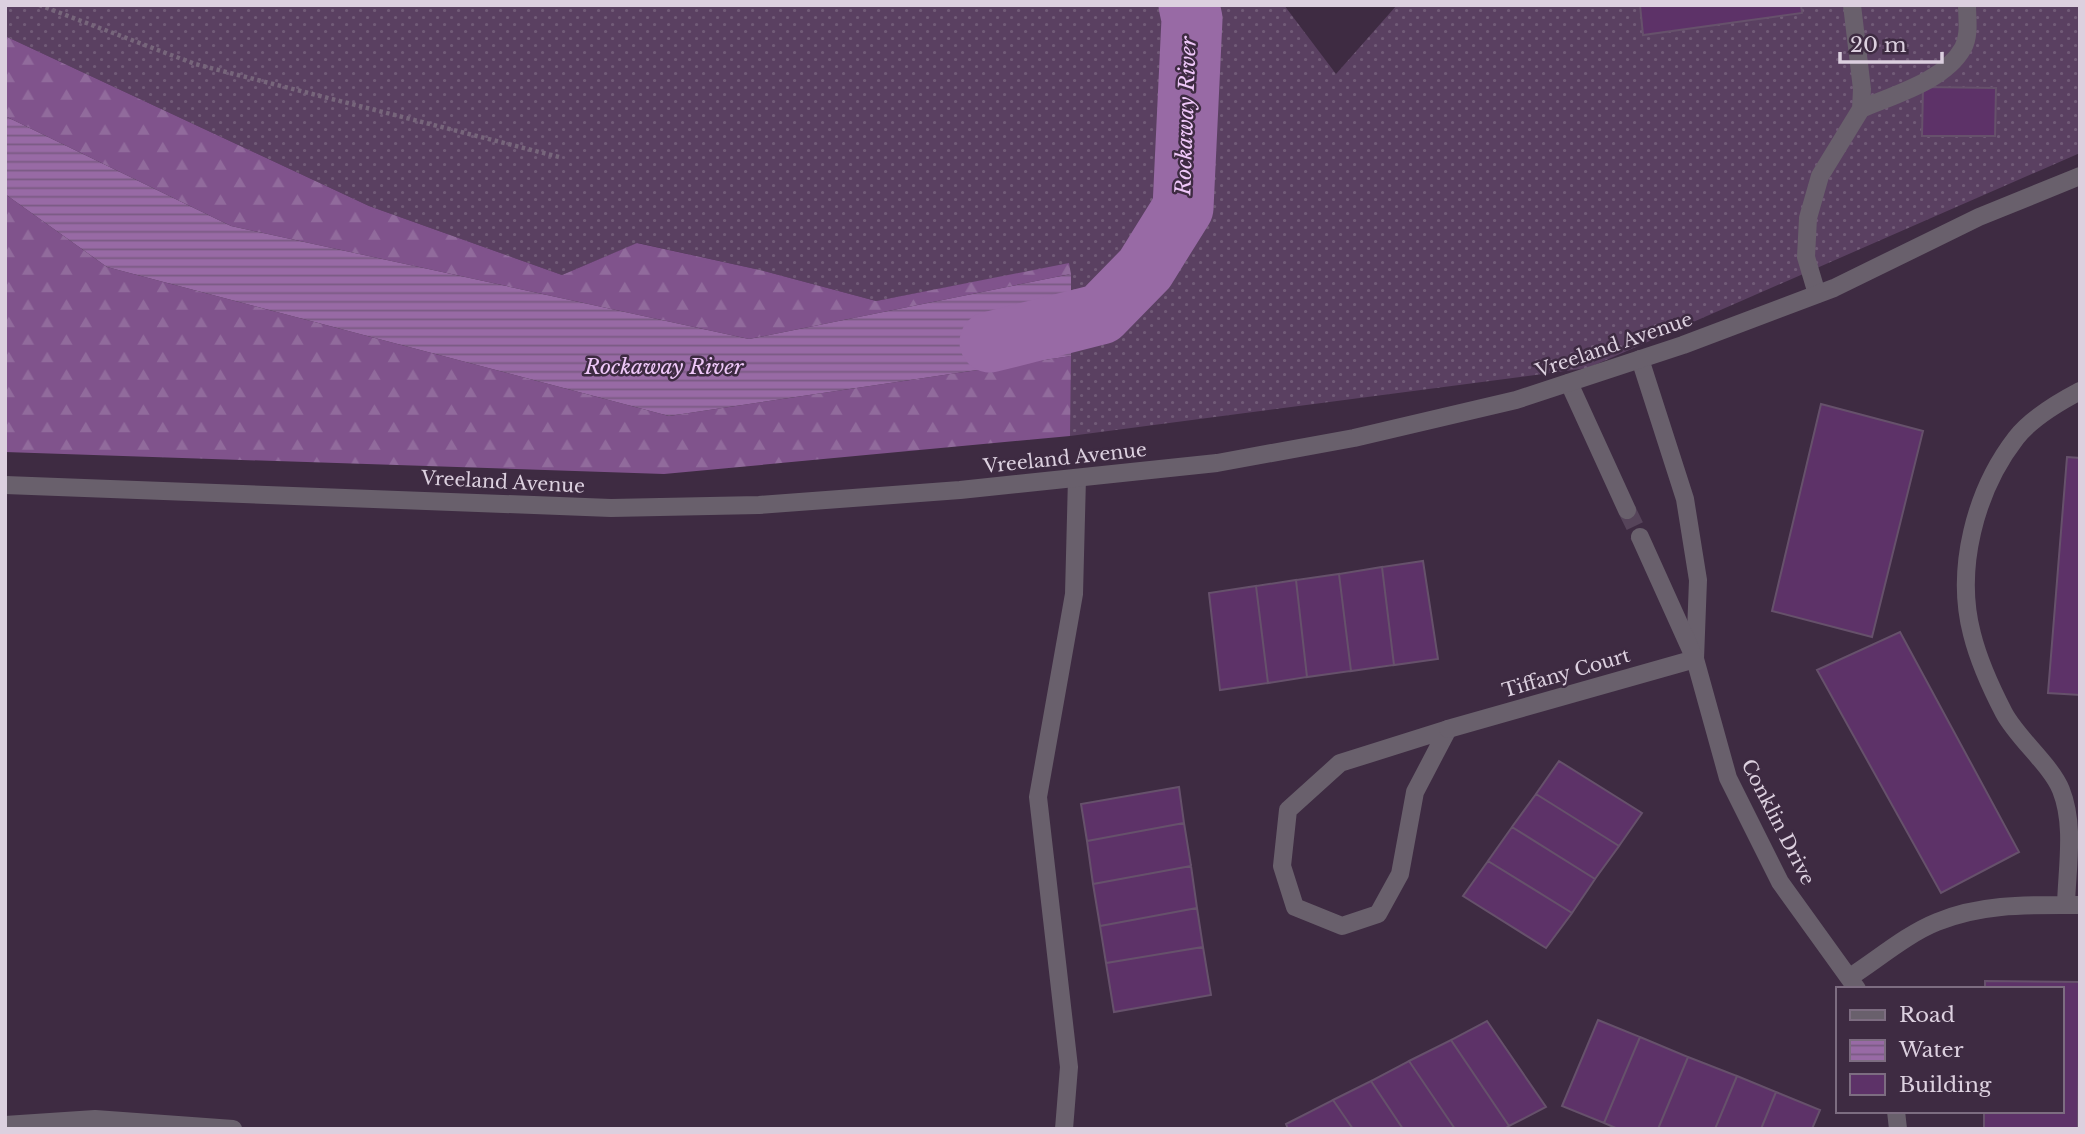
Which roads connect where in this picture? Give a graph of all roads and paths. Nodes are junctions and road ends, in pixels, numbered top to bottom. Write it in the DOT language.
graph roads {
  1 [pos="39,5"];
  2 [pos="1852,5"];
  3 [pos="1967,5"];
  4 [pos="1861,109"];
  5 [pos="559,158"];
  6 [pos="2080,176"];
  7 [pos="1817,294"];
  8 [pos="1640,359"];
  9 [pos="1569,383"];
  10 [pos="2080,391"];
  11 [pos="1077,478"];
  12 [pos="5,485"];
  13 [pos="1627,510"];
  14 [pos="1640,537"];
  15 [pos="1695,659"];
  16 [pos="1448,729"];
  17 [pos="2073,905"];
  18 [pos="1854,983"];
  19 [pos="5,1125"];
  20 [pos="233,1129"];
  21 [pos="1064,1129"];
  1 -- 5 [label="path"];
  2 -- 4 [label="street"];
  3 -- 4 [label="street"];
  4 -- 7 [label="street"];
  6 -- 7 [label="street, Vreeland Avenue"];
  7 -- 8 [label="street, Vreeland Avenue"];
  8 -- 9 [label="street, Vreeland Avenue"];
  8 -- 15 [label="street, Conklin Drive"];
  9 -- 11 [label="street, Vreeland Avenue"];
  9 -- 13 [label="street"];
  10 -- 17 [label="street"];
  11 -- 12 [label="street, Vreeland Avenue"];
  11 -- 21 [label="street"];
  14 -- 15 [label="street, Conklin Drive"];
  15 -- 16 [label="street, Tiffany Court"];
  15 -- 18 [label="street, Conklin Drive"];
  16 -- 16 [label="street, Tiffany Court"];
  17 -- 18 [label="street"];
  19 -- 20 [label="street"];
}
